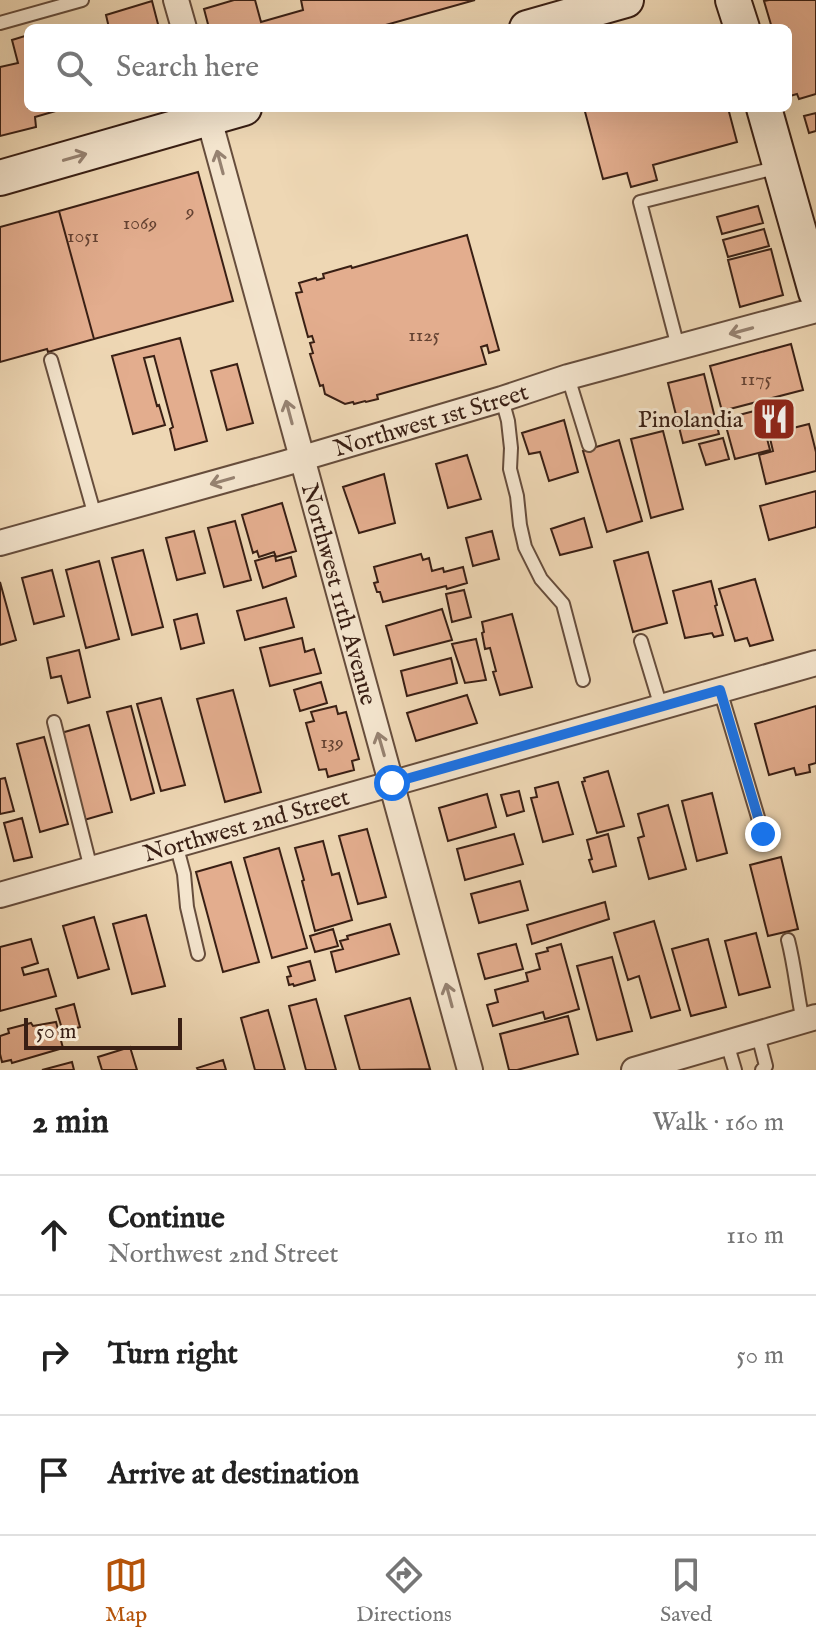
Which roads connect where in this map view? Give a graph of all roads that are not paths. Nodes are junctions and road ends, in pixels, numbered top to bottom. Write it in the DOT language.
graph roads {
  1 [pos="82,0"];
  2 [pos="177,0"];
  3 [pos="626,0"];
  4 [pos="733,0"];
  5 [pos="0,23"];
  6 [pos="183,24"];
  7 [pos="541,24"];
  8 [pos="741,24"];
  9 [pos="765,112"];
  10 [pos="207,113"];
  11 [pos="781,166"];
  12 [pos="0,178"];
  13 [pos="816,292"];
  14 [pos="816,310"];
  15 [pos="678,347"];
  16 [pos="51,360"];
  17 [pos="568,377"];
  18 [pos="502,399"];
  19 [pos="589,445"];
  20 [pos="302,458"];
  21 [pos="95,516"];
  22 [pos="0,543"];
  23 [pos="641,641"];
  24 [pos="816,663"];
  25 [pos="583,680"];
  26 [pos="720,690"];
  27 [pos="661,707"];
  28 [pos="54,722"];
  29 [pos="392,783"];
  30 [pos="763,834"];
  31 [pos="176,844"];
  32 [pos="91,869"];
  33 [pos="0,895"];
  34 [pos="788,940"];
  35 [pos="198,954"];
  36 [pos="810,1019"];
  37 [pos="758,1035"];
  38 [pos="727,1043"];
  39 [pos="470,1070"];
  40 [pos="634,1070"];
  41 [pos="735,1070"];
  42 [pos="762,1070"];
  1 -- 5 [label="lane"];
  2 -- 6 [label="street"];
  3 -- 7 [label="main road"];
  4 -- 8 [label="main road"];
  9 -- 11 [label="main road"];
  12 -- 10 [label="main road, one-way"];
  20 -- 10 [label="street, Northwest 11th Avenue, one-way"];
  11 -- 13 [label="main road"];
  11 -- 15 [label="lane"];
  14 -- 15 [label="street, Northwest 1st Street, one-way"];
  15 -- 17 [label="street, Northwest 1st Street"];
  16 -- 21 [label="lane"];
  17 -- 18 [label="street, Northwest 1st Street"];
  17 -- 19 [label="lane"];
  18 -- 20 [label="street, Northwest 1st Street"];
  18 -- 25 [label="lane"];
  20 -- 21 [label="street, Northwest 1st Street, one-way"];
  29 -- 20 [label="street, Northwest 11th Avenue, one-way"];
  21 -- 22 [label="street, Northwest 1st Street"];
  23 -- 27 [label="lane"];
  24 -- 26 [label="street, Northwest 2nd Street"];
  26 -- 27 [label="street, Northwest 2nd Street"];
  26 -- 30 [label="lane"];
  27 -- 29 [label="street, Northwest 2nd Street"];
  28 -- 32 [label="lane"];
  29 -- 31 [label="street, Northwest 2nd Street"];
  39 -- 29 [label="street, Northwest 11th Avenue, one-way"];
  31 -- 32 [label="street, Northwest 2nd Street"];
  31 -- 35 [label="lane"];
  32 -- 33 [label="street, Northwest 2nd Street"];
  34 -- 36 [label="lane"];
  36 -- 37 [label="street"];
  37 -- 38 [label="street"];
  37 -- 42 [label="lane"];
  38 -- 40 [label="street"];
  38 -- 41 [label="lane"];
}
